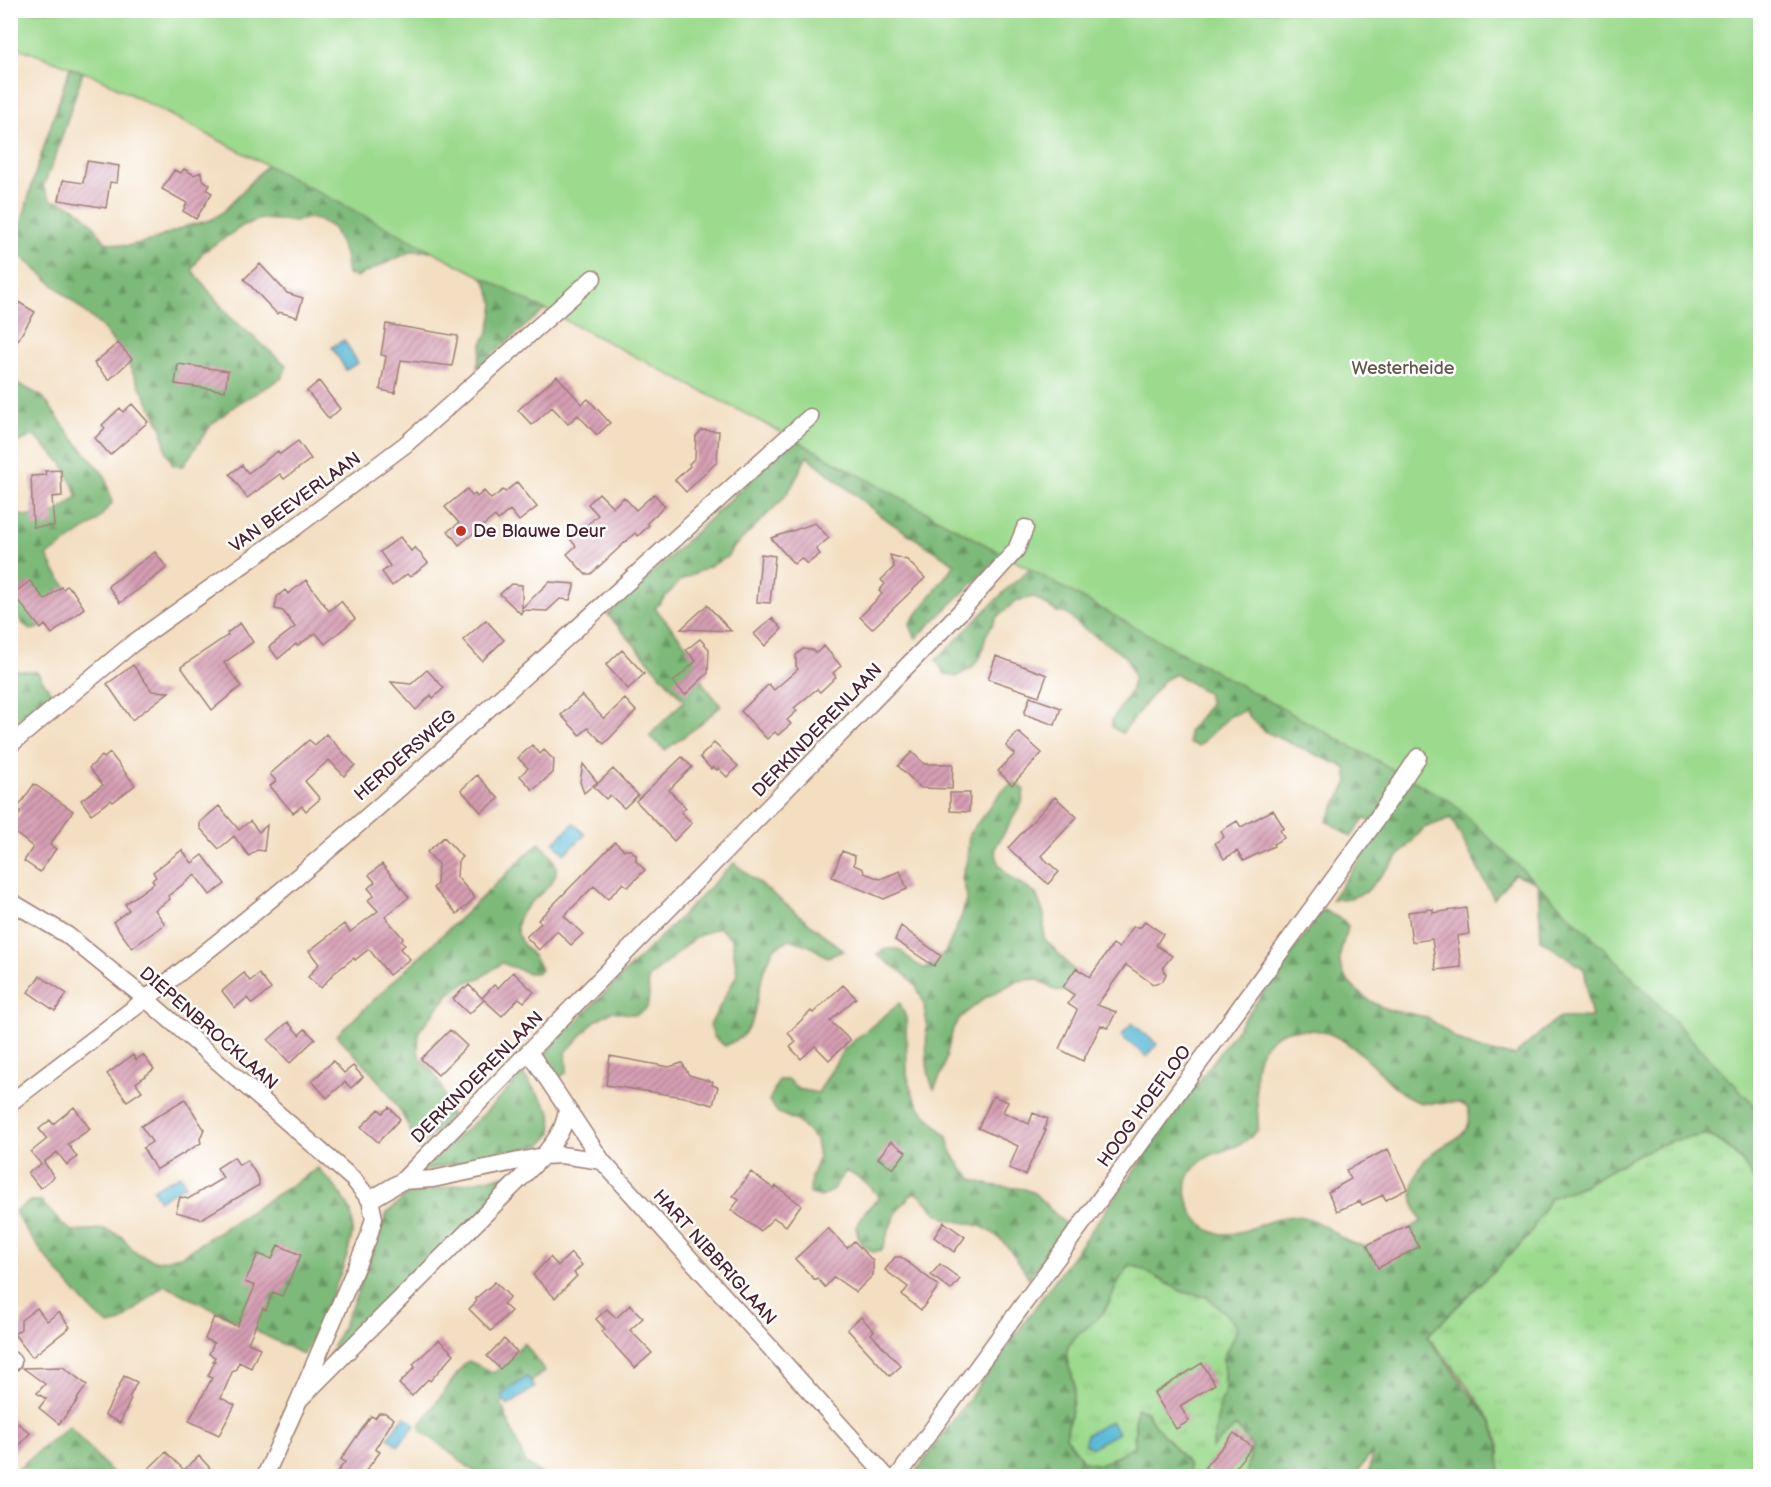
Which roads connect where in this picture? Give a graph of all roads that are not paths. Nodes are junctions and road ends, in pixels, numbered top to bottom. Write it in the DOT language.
graph roads {
  1 [pos="592,278"];
  2 [pos="810,417"];
  3 [pos="1025,528"];
  4 [pos="10,745"];
  5 [pos="1418,757"];
  6 [pos="10,901"];
  7 [pos="146,999"];
  8 [pos="530,1053"];
  9 [pos="10,1103"];
  10 [pos="567,1109"];
  11 [pos="543,1156"];
  12 [pos="602,1161"];
  13 [pos="402,1181"];
  14 [pos="370,1200"];
  15 [pos="299,1400"];
  16 [pos="270,1474"];
  17 [pos="886,1476"];
  18 [pos="898,1476"];
  1 -- 4 [label="street, VAN BEEVERLAAN"];
  2 -- 7 [label="street, HERDERSWEG"];
  3 -- 8 [label="street, DERKINDERENLAAN"];
  5 -- 18 [label="street, HOOG HOEFLOO"];
  6 -- 7 [label="street, DIEPENBROCKLAAN"];
  7 -- 9 [label="street, HERDERSWEG"];
  7 -- 14 [label="street, DIEPENBROCKLAAN"];
  8 -- 10 [label="street, HART NIBBRIGLAAN"];
  8 -- 13 [label="street, DERKINDERENLAAN"];
  10 -- 11 [label="street"];
  10 -- 12 [label="street, HART NIBBRIGLAAN"];
  11 -- 12 [label="street"];
  11 -- 13 [label="street"];
  11 -- 15 [label="street"];
  12 -- 17 [label="street, HART NIBBRIGLAAN"];
  13 -- 14 [label="street, DERKINDERENLAAN"];
  14 -- 15 [label="street"];
  15 -- 16 [label="street"];
}
